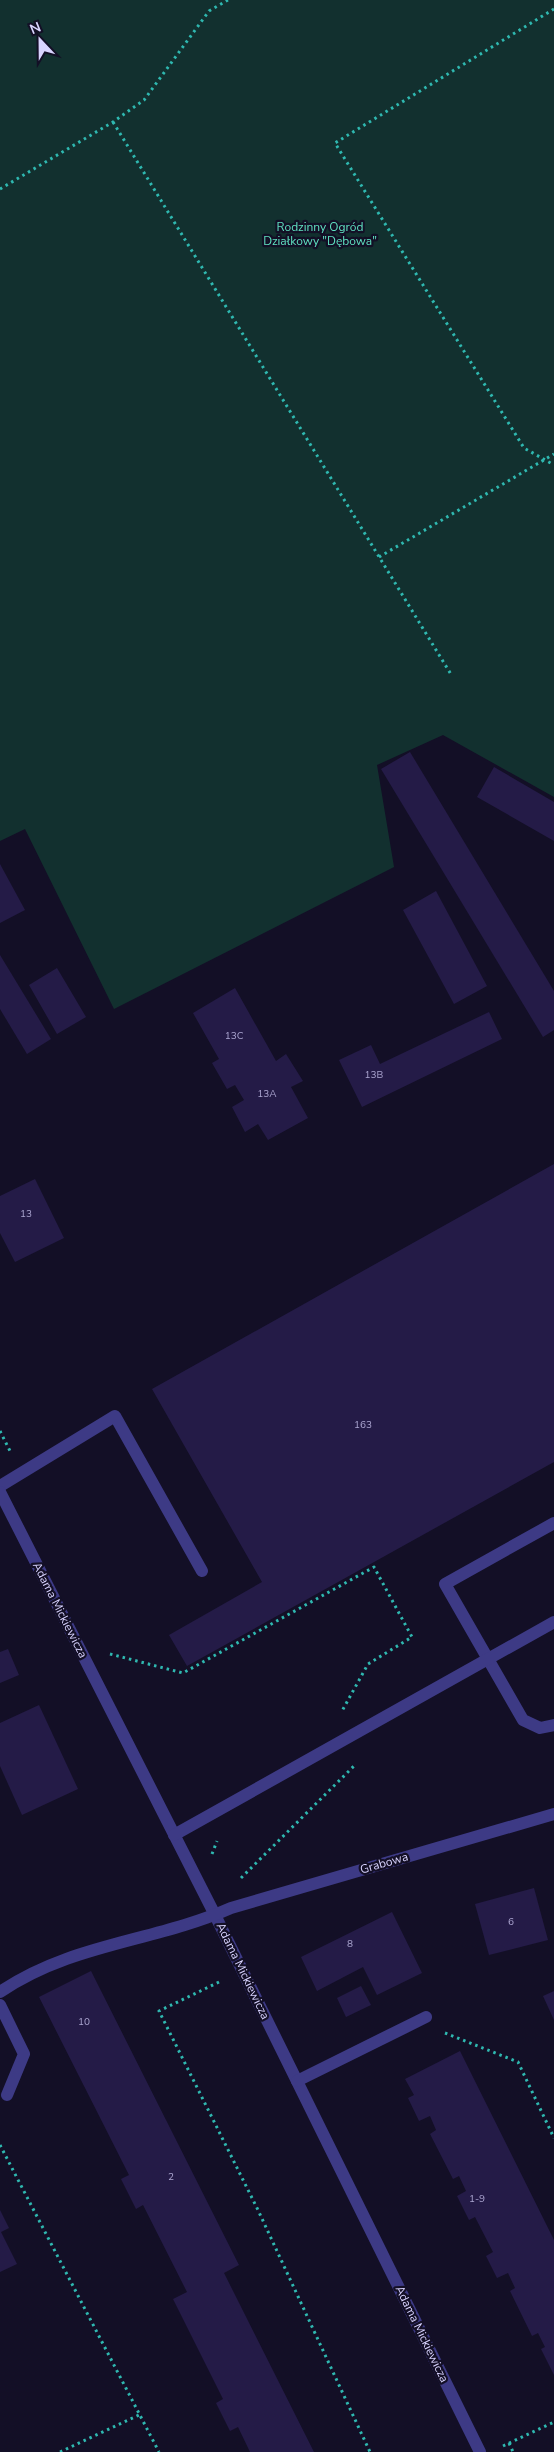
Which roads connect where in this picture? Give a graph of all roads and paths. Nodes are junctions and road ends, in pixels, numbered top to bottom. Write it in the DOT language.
graph roads {
  1 [pos="228,0"];
  2 [pos="554,9"];
  3 [pos="113,122"];
  4 [pos="0,188"];
  5 [pos="554,454"];
  6 [pos="544,459"];
  7 [pos="554,465"];
  8 [pos="379,557"];
  9 [pos="452,676"];
  10 [pos="0,1486"];
  11 [pos="0,1492"];
  12 [pos="554,1523"];
  13 [pos="202,1570"];
  14 [pos="554,1622"];
  15 [pos="109,1654"];
  16 [pos="488,1660"];
  17 [pos="114,1662"];
  18 [pos="554,1725"];
  19 [pos="554,1814"];
  20 [pos="174,1835"];
  21 [pos="215,1914"];
  22 [pos="242,1970"];
  23 [pos="0,1992"];
  24 [pos="0,2005"];
  25 [pos="426,2017"];
  26 [pos="297,2081"];
  27 [pos="7,2095"];
  28 [pos="554,2138"];
  29 [pos="0,2145"];
  30 [pos="139,2415"];
  31 [pos="554,2422"];
  32 [pos="509,2444"];
  33 [pos="500,2448"];
  34 [pos="60,2452"];
  35 [pos="159,2452"];
  36 [pos="370,2452"];
  37 [pos="480,2452"];
  38 [pos="513,2452"];
  1 -- 3 [label="path"];
  2 -- 6 [label="path"];
  3 -- 4 [label="path"];
  3 -- 8 [label="path"];
  5 -- 6 [label="path"];
  6 -- 7 [label="path"];
  6 -- 8 [label="path"];
  8 -- 9 [label="path"];
  10 -- 13 [label="street"];
  11 -- 20 [label="street, Adama Mickiewicza"];
  12 -- 16 [label="street"];
  14 -- 16 [label="street"];
  15 -- 17 [label="path"];
  16 -- 18 [label="street"];
  16 -- 20 [label="street"];
  19 -- 21 [label="street, Grabowa"];
  20 -- 21 [label="street, Adama Mickiewicza"];
  21 -- 22 [label="street, Adama Mickiewicza"];
  21 -- 23 [label="street, Grabowa"];
  22 -- 26 [label="street, Adama Mickiewicza"];
  22 -- 36 [label="path"];
  24 -- 27 [label="street"];
  25 -- 26 [label="street"];
  25 -- 28 [label="path"];
  26 -- 37 [label="street, Adama Mickiewicza"];
  29 -- 30 [label="path"];
  30 -- 34 [label="path"];
  30 -- 35 [label="path"];
  31 -- 32 [label="path"];
  32 -- 33 [label="path"];
  32 -- 38 [label="path"];
}
